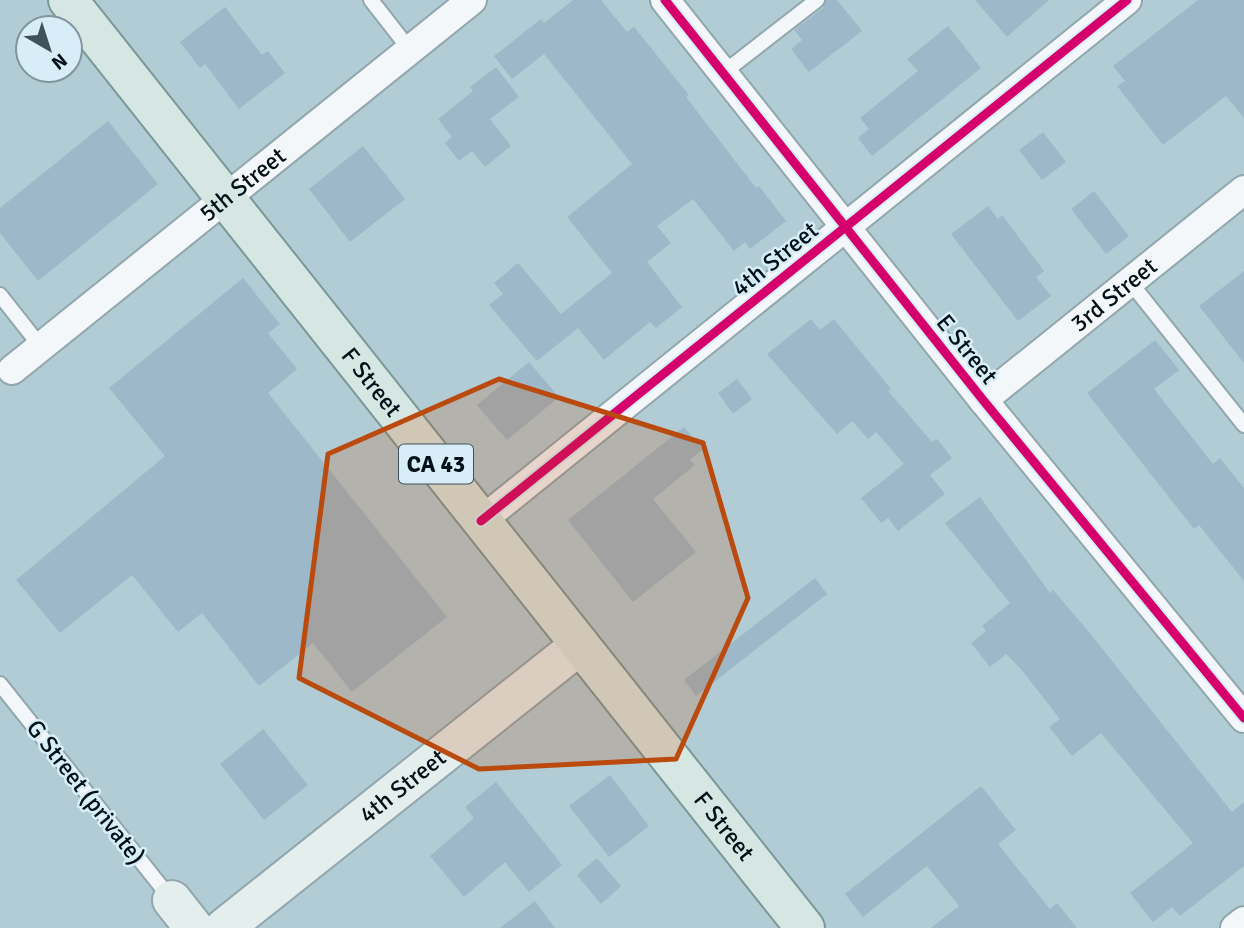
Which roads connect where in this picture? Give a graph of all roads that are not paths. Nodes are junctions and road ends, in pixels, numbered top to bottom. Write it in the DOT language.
graph roads {
  1 [pos="68,0"];
  2 [pos="371,0"];
  3 [pos="472,0"];
  4 [pos="665,0"];
  5 [pos="817,0"];
  6 [pos="1127,0"];
  7 [pos="410,50"];
  8 [pos="723,73"];
  9 [pos="1244,190"];
  10 [pos="227,199"];
  11 [pos="845,227"];
  12 [pos="1129,282"];
  13 [pos="0,295"];
  14 [pos="41,347"];
  15 [pos="12,370"];
  16 [pos="984,400"];
  17 [pos="1244,425"];
  18 [pos="481,521"];
  19 [pos="580,645"];
  20 [pos="0,684"];
  21 [pos="1244,718"];
  22 [pos="183,914"];
  23 [pos="1244,921"];
  24 [pos="223,928"];
  25 [pos="805,928"];
  26 [pos="1236,928"];
  1 -- 10 [label="main road, F Street / CA 43"];
  2 -- 7 [label="lane"];
  3 -- 7 [label="street, 5th Street"];
  4 -- 8 [label="street, E Street"];
  5 -- 8 [label="lane"];
  6 -- 11 [label="street, 4th Street"];
  7 -- 10 [label="street, 5th Street"];
  8 -- 11 [label="street, E Street"];
  9 -- 12 [label="street, 3rd Street"];
  10 -- 14 [label="street, 5th Street"];
  10 -- 18 [label="main road, F Street / CA 43"];
  11 -- 16 [label="street, E Street"];
  11 -- 18 [label="street, 4th Street"];
  12 -- 16 [label="street, 3rd Street"];
  12 -- 17 [label="lane"];
  13 -- 14 [label="lane"];
  14 -- 15 [label="street, 5th Street"];
  16 -- 21 [label="street, E Street"];
  18 -- 19 [label="main road, F Street / CA 43"];
  19 -- 24 [label="street, 4th Street"];
  19 -- 25 [label="main road, F Street / CA 43"];
  20 -- 22 [label="lane, G Street (private)"];
  23 -- 26 [label="street"];
}
